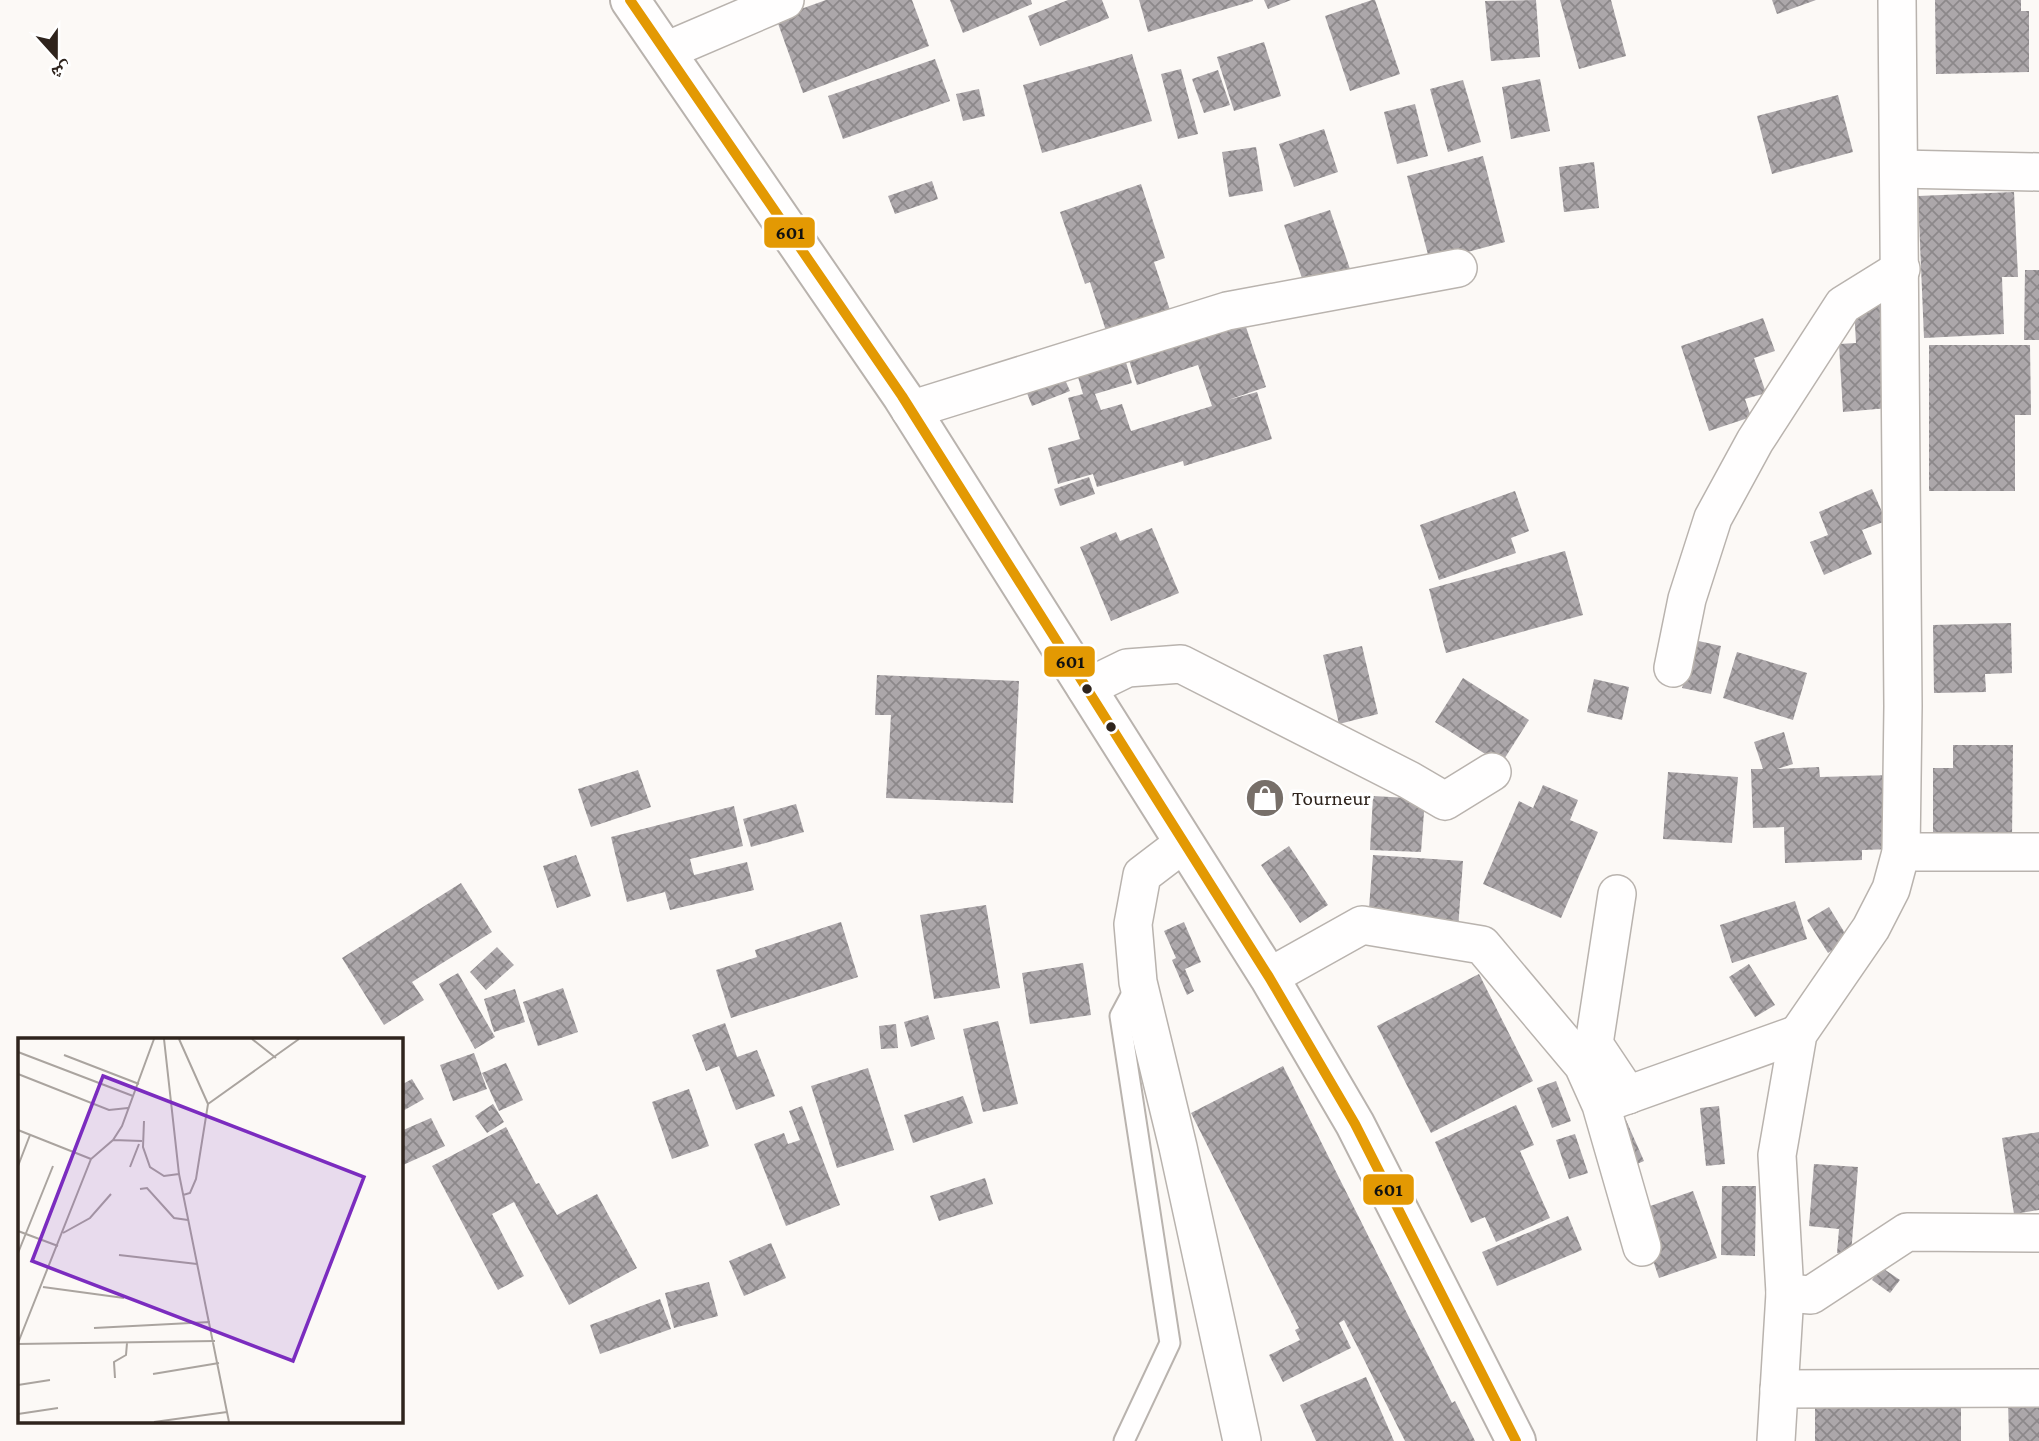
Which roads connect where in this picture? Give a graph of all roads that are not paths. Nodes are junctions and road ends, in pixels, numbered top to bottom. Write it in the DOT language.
graph roads {
  1 [pos="630,0"];
  2 [pos="785,0"];
  3 [pos="1898,0"];
  4 [pos="666,51"];
  5 [pos="1900,169"];
  6 [pos="2039,172"];
  7 [pos="1458,268"];
  8 [pos="1900,269"];
  9 [pos="910,410"];
  10 [pos="1673,668"];
  11 [pos="1086,688"];
  12 [pos="1492,772"];
  13 [pos="1184,843"];
  14 [pos="1901,852"];
  15 [pos="2039,852"];
  16 [pos="1617,894"];
  17 [pos="1269,977"];
  18 [pos="1138,982"];
  19 [pos="1798,1034"];
  20 [pos="1615,1100"];
  21 [pos="2039,1233"];
  22 [pos="1642,1247"];
  23 [pos="1785,1293"];
  24 [pos="2039,1388"];
  25 [pos="1779,1389"];
  26 [pos="1124,1441"];
  27 [pos="1241,1441"];
  28 [pos="1517,1441"];
  29 [pos="1776,1441"];
  1 -- 4 [label="main road"];
  2 -- 4 [label="street"];
  3 -- 5 [label="street"];
  4 -- 9 [label="main road"];
  5 -- 6 [label="street"];
  5 -- 8 [label="street"];
  7 -- 9 [label="street"];
  8 -- 10 [label="street"];
  8 -- 14 [label="street"];
  9 -- 11 [label="main road"];
  11 -- 12 [label="street"];
  11 -- 13 [label="main road"];
  13 -- 17 [label="main road"];
  13 -- 18 [label="street"];
  14 -- 15 [label="street"];
  14 -- 19 [label="street"];
  16 -- 20 [label="street"];
  17 -- 20 [label="street"];
  17 -- 28 [label="main road"];
  18 -- 26 [label="lane"];
  18 -- 27 [label="street"];
  19 -- 20 [label="street"];
  19 -- 23 [label="street"];
  20 -- 22 [label="street"];
  21 -- 23 [label="street"];
  23 -- 25 [label="street"];
  24 -- 25 [label="street"];
  25 -- 29 [label="street"];
}
